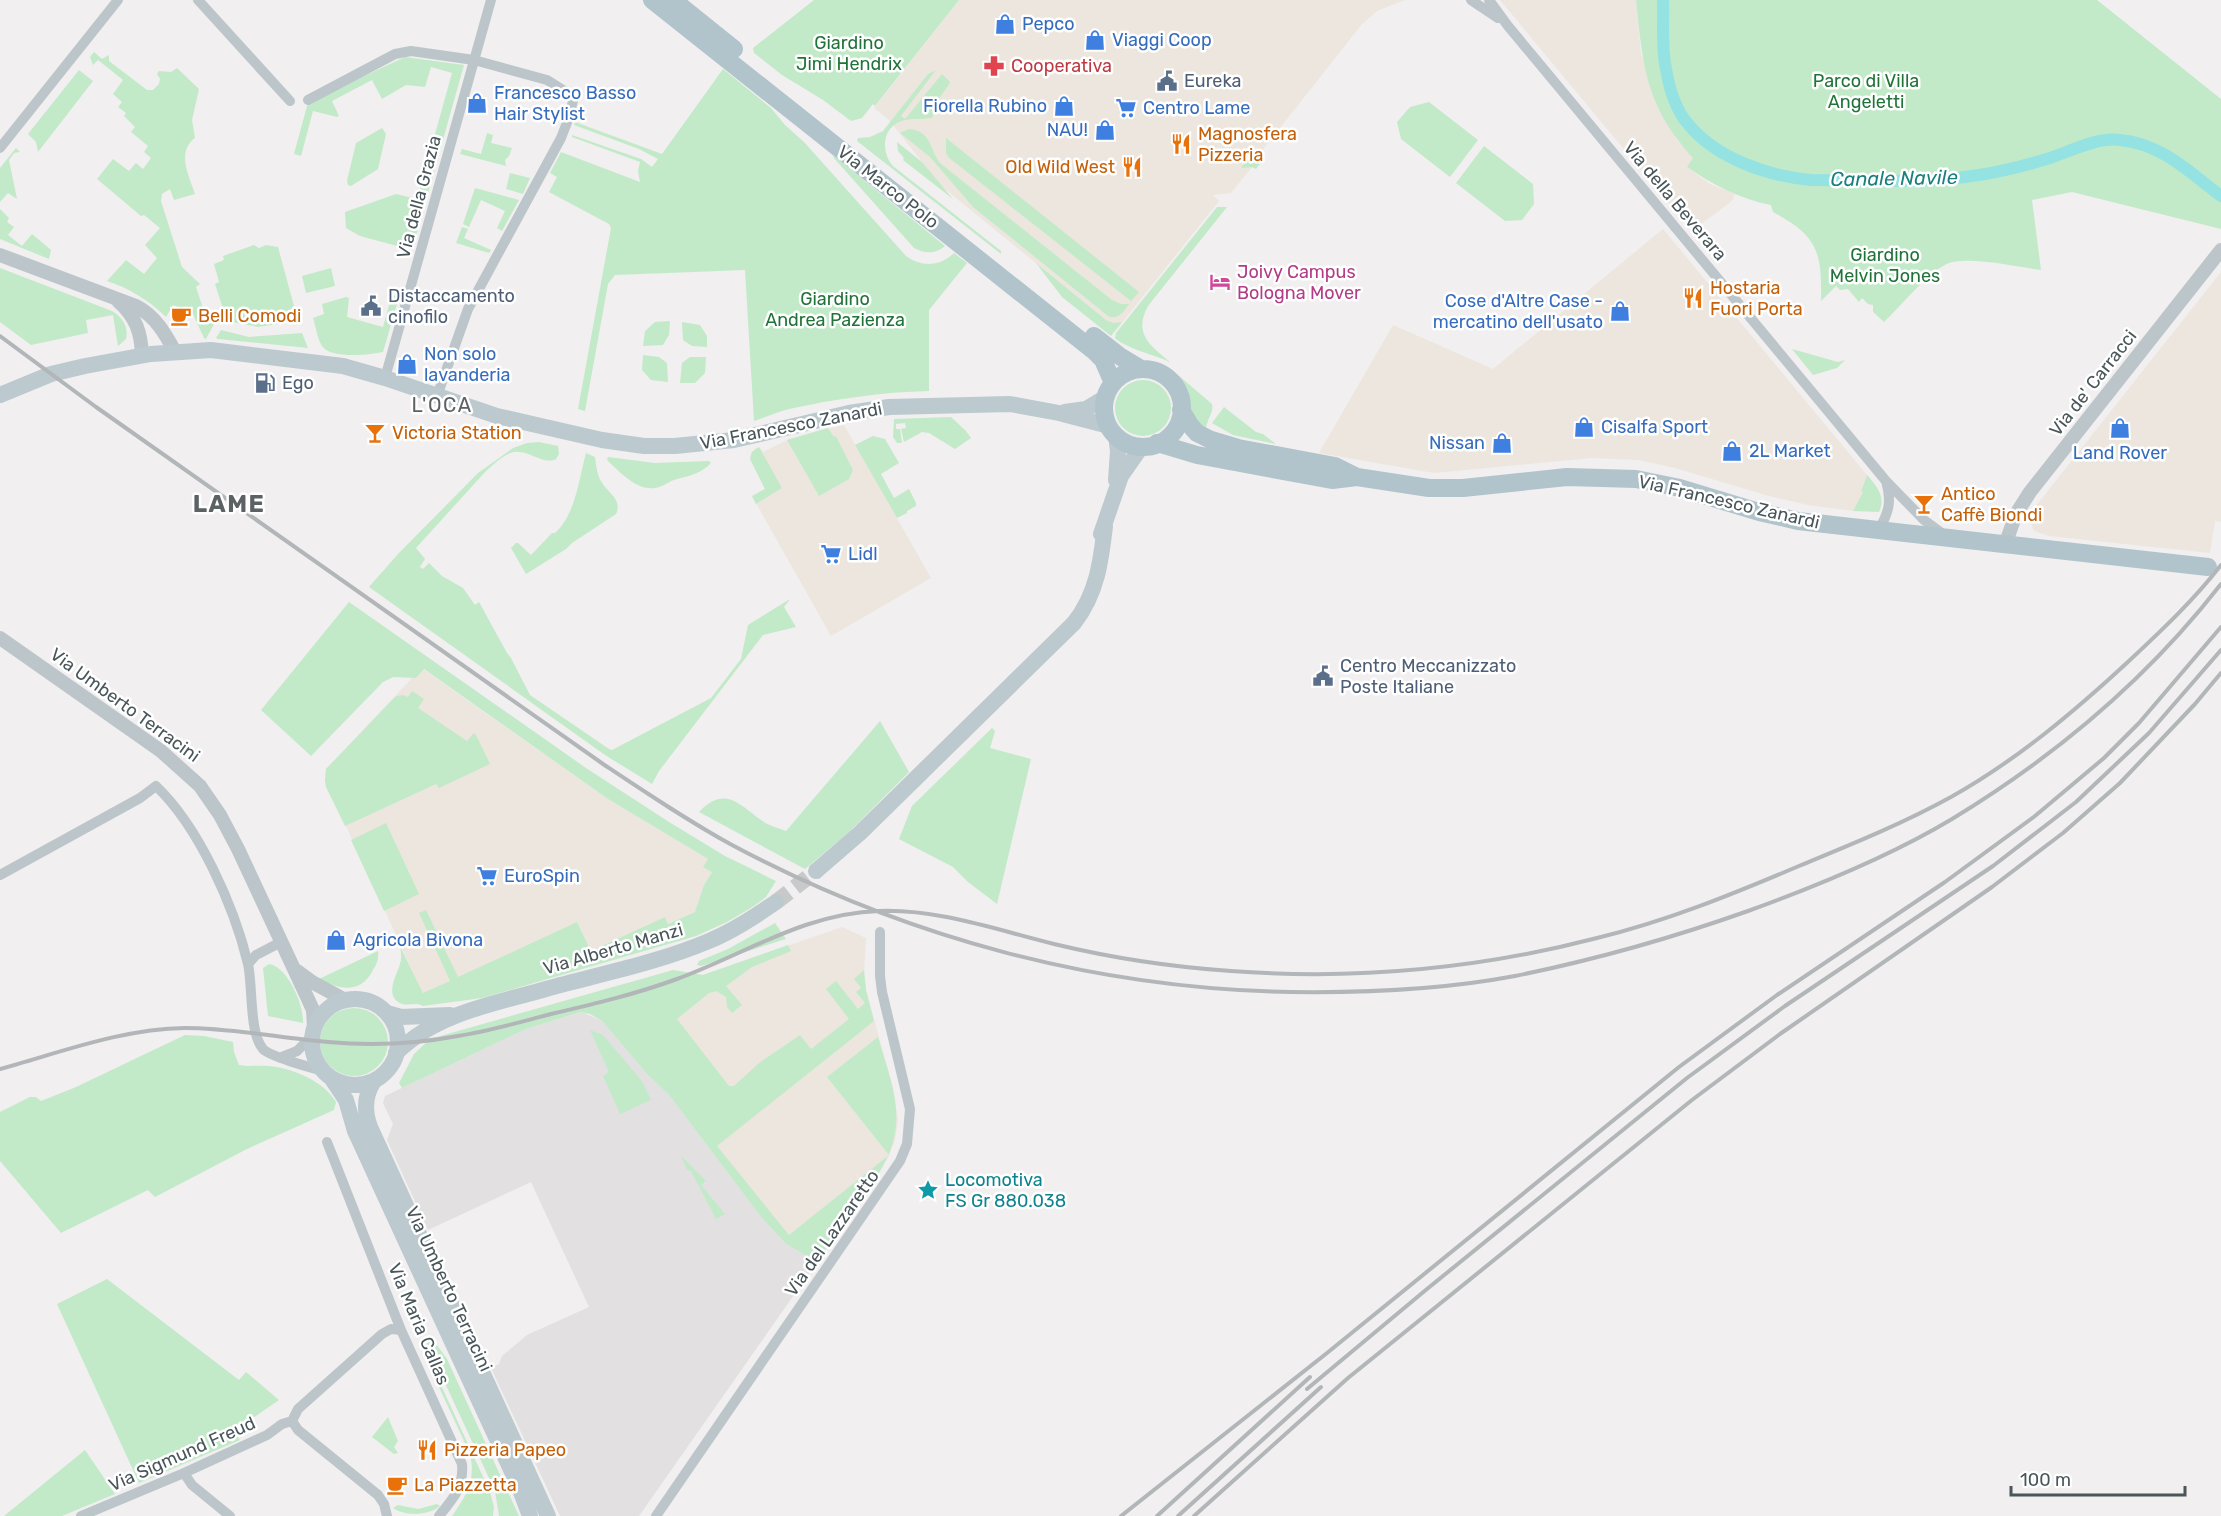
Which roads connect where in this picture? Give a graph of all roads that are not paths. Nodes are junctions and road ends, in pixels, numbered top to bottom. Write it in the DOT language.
graph roads {
  1 [pos="198,0"];
  2 [pos="491,0"];
  3 [pos="652,0"];
  4 [pos="673,0"];
  5 [pos="1471,0"];
  6 [pos="1489,0"];
  7 [pos="116,3"];
  8 [pos="1508,26"];
  9 [pos="474,60"];
  10 [pos="308,100"];
  11 [pos="290,101"];
  12 [pos="0,148"];
  13 [pos="2221,250"];
  14 [pos="0,255"];
  15 [pos="117,300"];
  16 [pos="175,352"];
  17 [pos="142,355"];
  18 [pos="1141,369"];
  19 [pos="385,378"];
  20 [pos="1109,390"];
  21 [pos="0,395"];
  22 [pos="437,396"];
  23 [pos="1181,410"];
  24 [pos="1059,413"];
  25 [pos="1112,431"];
  26 [pos="1149,445"];
  27 [pos="1357,477"];
  28 [pos="1886,481"];
  29 [pos="1116,487"];
  30 [pos="1878,531"];
  31 [pos="1951,539"];
  32 [pos="2005,545"];
  33 [pos="2208,567"];
  34 [pos="0,638"];
  35 [pos="816,871"];
  36 [pos="0,875"];
  37 [pos="776,902"];
  38 [pos="880,932"];
  39 [pos="281,942"];
  40 [pos="248,964"];
  41 [pos="293,967"];
  42 [pos="345,1000"];
  43 [pos="387,1013"];
  44 [pos="454,1015"];
  45 [pos="313,1031"];
  46 [pos="396,1053"];
  47 [pos="282,1057"];
  48 [pos="327,1075"];
  49 [pos="374,1081"];
  50 [pos="327,1142"];
  51 [pos="401,1330"];
  52 [pos="292,1421"];
  53 [pos="184,1473"];
  54 [pos="81,1516"];
  55 [pos="230,1516"];
  56 [pos="387,1516"];
  57 [pos="440,1516"];
  58 [pos="530,1516"];
  59 [pos="548,1516"];
  60 [pos="656,1516"];
  1 -- 11 [label="street"];
  2 -- 9 [label="street, Via della Grazia"];
  3 -- 20 [label="main road, Via Marco Polo"];
  4 -- 18 [label="main road, Via Marco Polo"];
  5 -- 8 [label="street, Via della Beverara"];
  6 -- 8 [label="street, Via della Beverara"];
  7 -- 12 [label="street"];
  8 -- 28 [label="street, Via della Beverara"];
  9 -- 10 [label="street"];
  9 -- 19 [label="street, Via della Grazia"];
  9 -- 22 [label="street"];
  13 -- 32 [label="street, Via de' Carracci"];
  14 -- 15 [label="street"];
  15 -- 16 [label="street"];
  15 -- 17 [label="street"];
  16 -- 17 [label="main road, Via Francesco Zanardi"];
  16 -- 19 [label="main road, Via Francesco Zanardi"];
  17 -- 21 [label="main road, Via Francesco Zanardi"];
  18 -- 20 [label="main road"];
  18 -- 23 [label="main road"];
  19 -- 22 [label="main road, Via Francesco Zanardi"];
  20 -- 24 [label="main road, Via Francesco Zanardi"];
  20 -- 25 [label="main road"];
  22 -- 24 [label="main road, Via Francesco Zanardi"];
  23 -- 26 [label="main road"];
  23 -- 27 [label="main road, Via Francesco Zanardi"];
  24 -- 25 [label="main road, Via Francesco Zanardi"];
  25 -- 26 [label="main road"];
  25 -- 29 [label="main road"];
  26 -- 27 [label="main road, Via Francesco Zanardi"];
  26 -- 29 [label="main road"];
  27 -- 30 [label="main road, Via Francesco Zanardi"];
  28 -- 30 [label="street"];
  28 -- 31 [label="street, Via della Beverara"];
  29 -- 35 [label="main road"];
  30 -- 31 [label="main road, Via Francesco Zanardi"];
  31 -- 32 [label="main road, Via Francesco Zanardi"];
  32 -- 33 [label="main road, Via Francesco Zanardi"];
  34 -- 39 [label="street, Via Umberto Terracini"];
  36 -- 40 [label="street"];
  37 -- 44 [label="main road, Via Alberto Manzi"];
  38 -- 60 [label="street, Via del Lazzaretto"];
  39 -- 40 [label="street"];
  39 -- 41 [label="street, Via Umberto Terracini"];
  40 -- 47 [label="street"];
  41 -- 42 [label="street, Via Umberto Terracini"];
  41 -- 45 [label="street, Via Umberto Terracini"];
  42 -- 43 [label="main road"];
  42 -- 45 [label="main road"];
  43 -- 44 [label="main road, Via Alberto Manzi"];
  43 -- 46 [label="main road"];
  44 -- 46 [label="main road, Via Alberto Manzi"];
  45 -- 47 [label="street"];
  45 -- 48 [label="main road"];
  46 -- 49 [label="main road"];
  47 -- 48 [label="street"];
  48 -- 49 [label="main road"];
  48 -- 58 [label="main road, Via Umberto Terracini"];
  49 -- 59 [label="main road, Via Umberto Terracini"];
  50 -- 51 [label="street, Via Maria Callas"];
  51 -- 52 [label="street, Via Sigmund Freud"];
  51 -- 57 [label="street, Via Maria Callas"];
  52 -- 53 [label="street, Via Sigmund Freud"];
  52 -- 56 [label="street"];
  53 -- 54 [label="street, Via Sigmund Freud"];
  53 -- 55 [label="street"];
}
